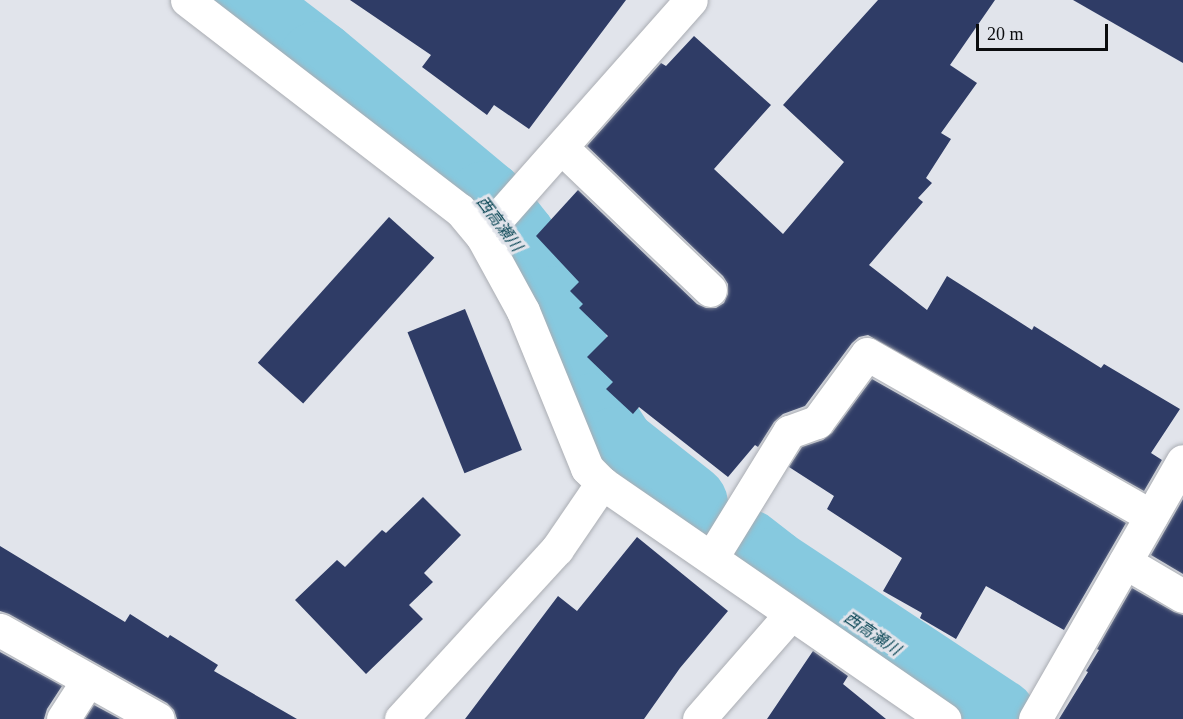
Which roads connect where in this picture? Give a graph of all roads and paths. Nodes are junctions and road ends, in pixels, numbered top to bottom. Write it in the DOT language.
graph roads {
  1 [pos="187,0"];
  2 [pos="691,0"];
  3 [pos="562,148"];
  4 [pos="482,236"];
  5 [pos="710,290"];
  6 [pos="1182,466"];
  7 [pos="602,483"];
  8 [pos="1151,516"];
  9 [pos="712,557"];
  10 [pos="1125,561"];
  11 [pos="1183,596"];
  12 [pos="790,615"];
  13 [pos="0,630"];
  14 [pos="88,680"];
  15 [pos="63,719"];
  16 [pos="158,719"];
  17 [pos="401,719"];
  18 [pos="699,719"];
  19 [pos="944,719"];
  20 [pos="1035,719"];
  1 -- 4 [label="street"];
  2 -- 3 [label="street"];
  3 -- 4 [label="street"];
  3 -- 5 [label="street"];
  4 -- 7 [label="street"];
  6 -- 8 [label="street"];
  7 -- 9 [label="street"];
  7 -- 17 [label="street"];
  8 -- 9 [label="street"];
  8 -- 10 [label="street"];
  9 -- 12 [label="street"];
  10 -- 11 [label="street"];
  10 -- 20 [label="street"];
  12 -- 18 [label="street"];
  12 -- 19 [label="street"];
  13 -- 14 [label="street"];
  14 -- 15 [label="street"];
  14 -- 16 [label="street"];
}
